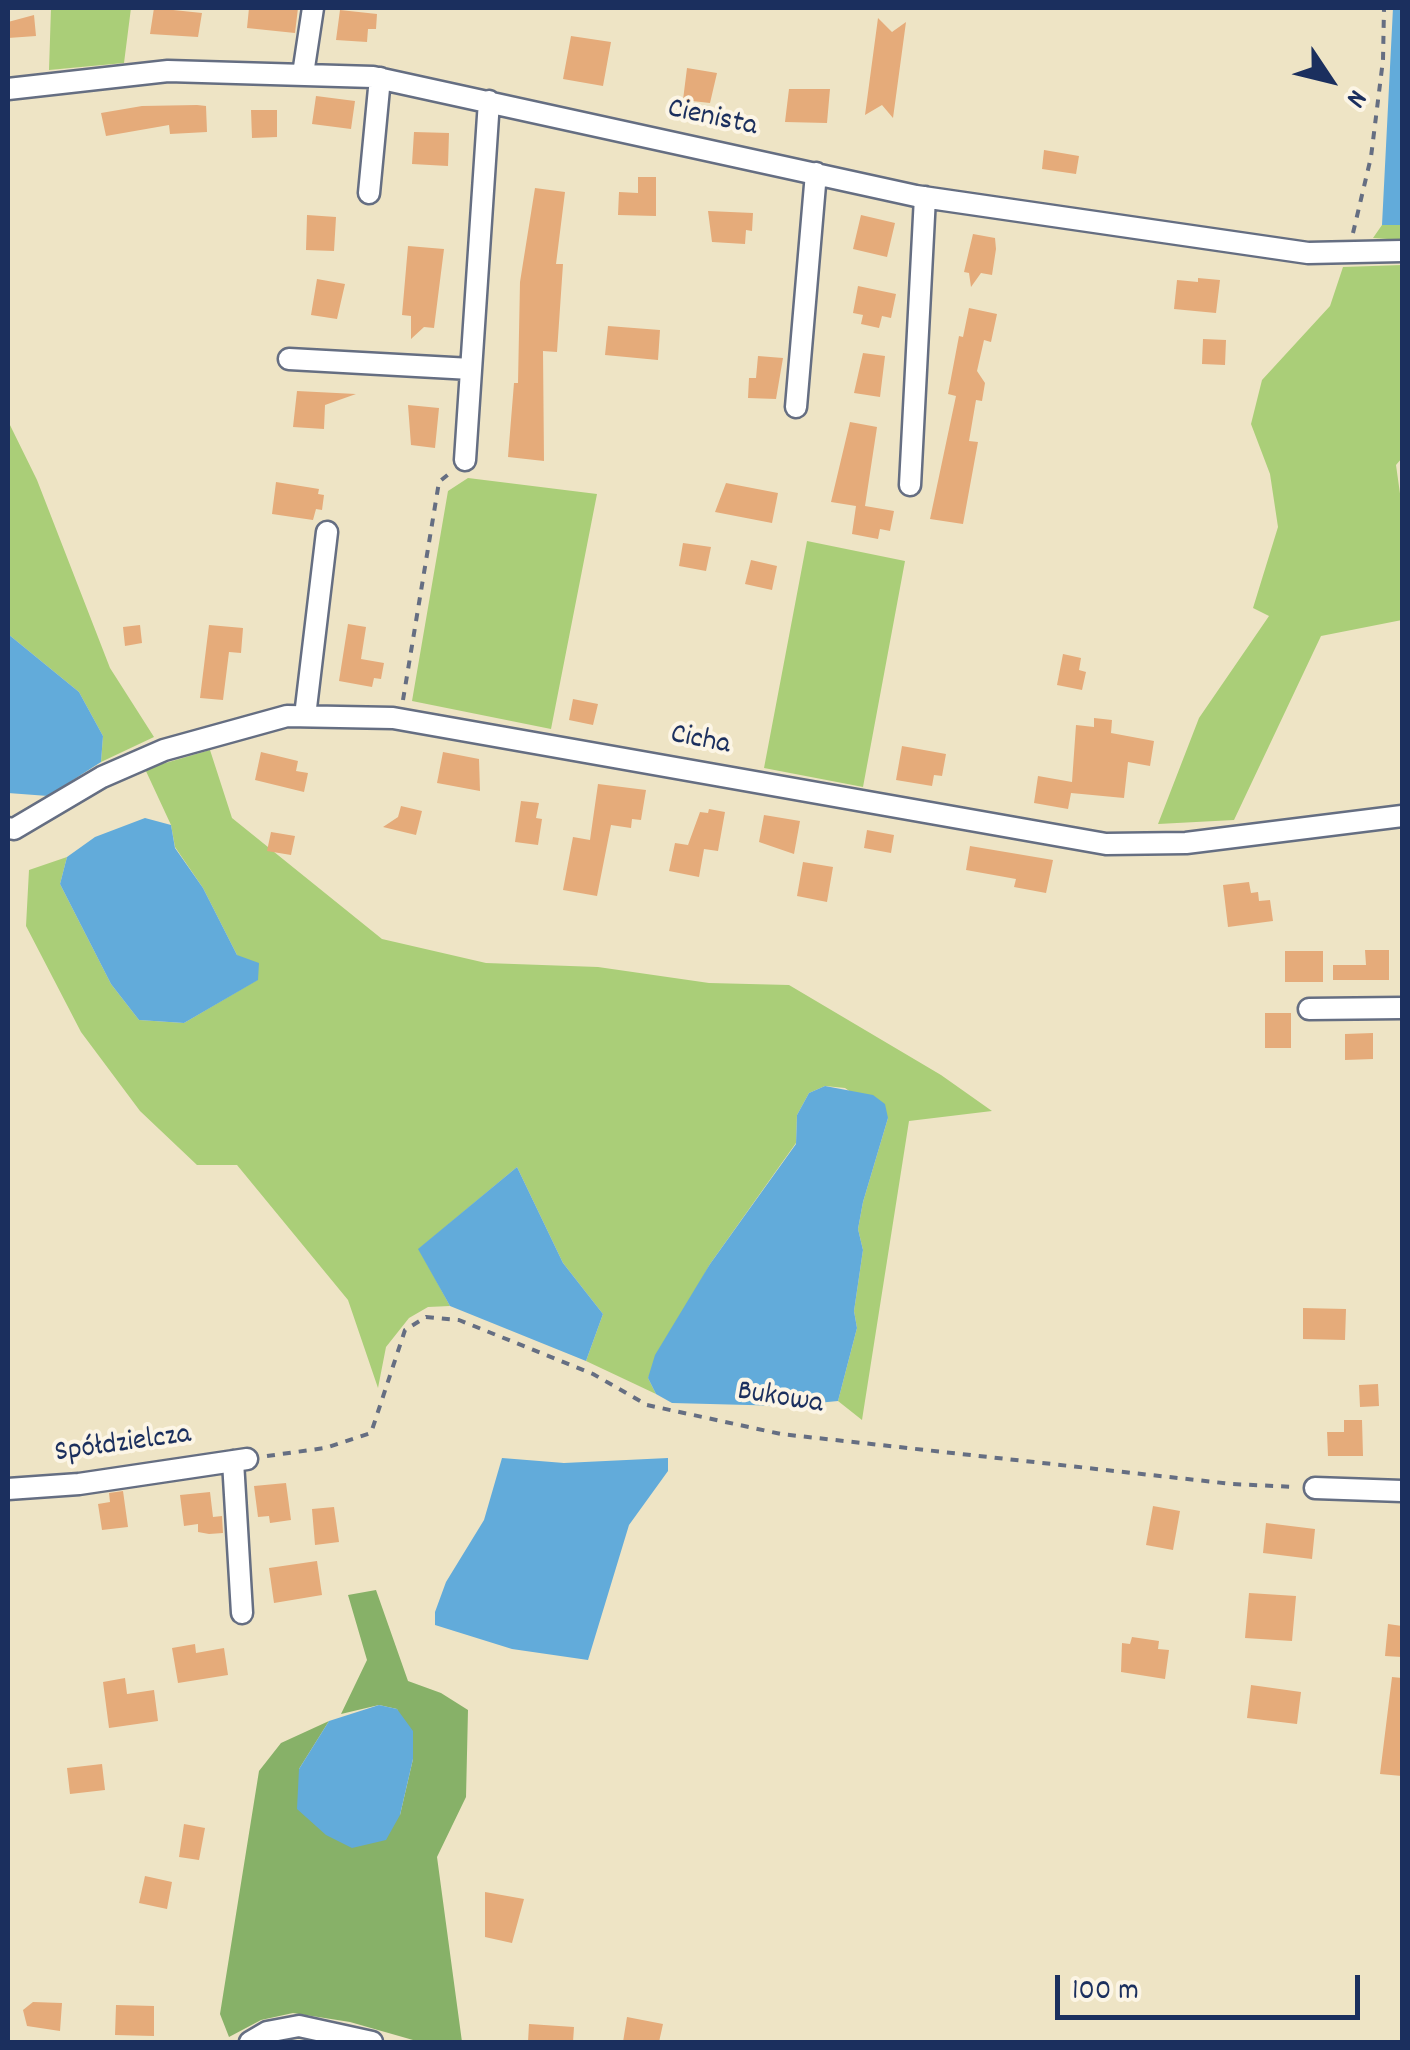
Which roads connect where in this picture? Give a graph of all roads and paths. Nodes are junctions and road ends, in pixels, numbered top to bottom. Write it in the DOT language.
graph roads {
  1 [pos="314,8"];
  2 [pos="1384,8"];
  3 [pos="303,74"];
  4 [pos="380,78"];
  5 [pos="8,89"];
  6 [pos="489,101"];
  7 [pos="816,174"];
  8 [pos="368,193"];
  9 [pos="925,197"];
  10 [pos="1402,251"];
  11 [pos="1348,252"];
  12 [pos="289,359"];
  13 [pos="472,369"];
  14 [pos="796,407"];
  15 [pos="465,460"];
  16 [pos="910,485"];
  17 [pos="327,532"];
  18 [pos="305,716"];
  19 [pos="400,719"];
  20 [pos="1402,816"];
  21 [pos="8,828"];
  22 [pos="1402,1008"];
  23 [pos="1309,1009"];
  24 [pos="240,1460"];
  25 [pos="1315,1488"];
  26 [pos="8,1489"];
  27 [pos="1402,1491"];
  28 [pos="242,1613"];
  29 [pos="250,2042"];
  30 [pos="372,2042"];
  1 -- 3 [label="street"];
  2 -- 11 [label="path"];
  3 -- 4 [label="street, Cienista"];
  3 -- 5 [label="street, Cienista"];
  4 -- 6 [label="street, Cienista"];
  4 -- 8 [label="street"];
  6 -- 7 [label="street, Cienista"];
  6 -- 13 [label="street"];
  7 -- 9 [label="street, Cienista"];
  7 -- 14 [label="street"];
  9 -- 11 [label="street, Cienista"];
  9 -- 16 [label="street"];
  10 -- 11 [label="street, Cienista"];
  12 -- 13 [label="street"];
  13 -- 15 [label="street"];
  15 -- 19 [label="path"];
  17 -- 18 [label="street"];
  18 -- 19 [label="street, Cicha"];
  18 -- 21 [label="street, Cicha"];
  19 -- 20 [label="street, Cicha"];
  22 -- 23 [label="street"];
  24 -- 25 [label="path, Bukowa"];
  24 -- 26 [label="street, Spółdzielcza"];
  24 -- 28 [label="street"];
  25 -- 27 [label="street"];
  29 -- 30 [label="street"];
}
